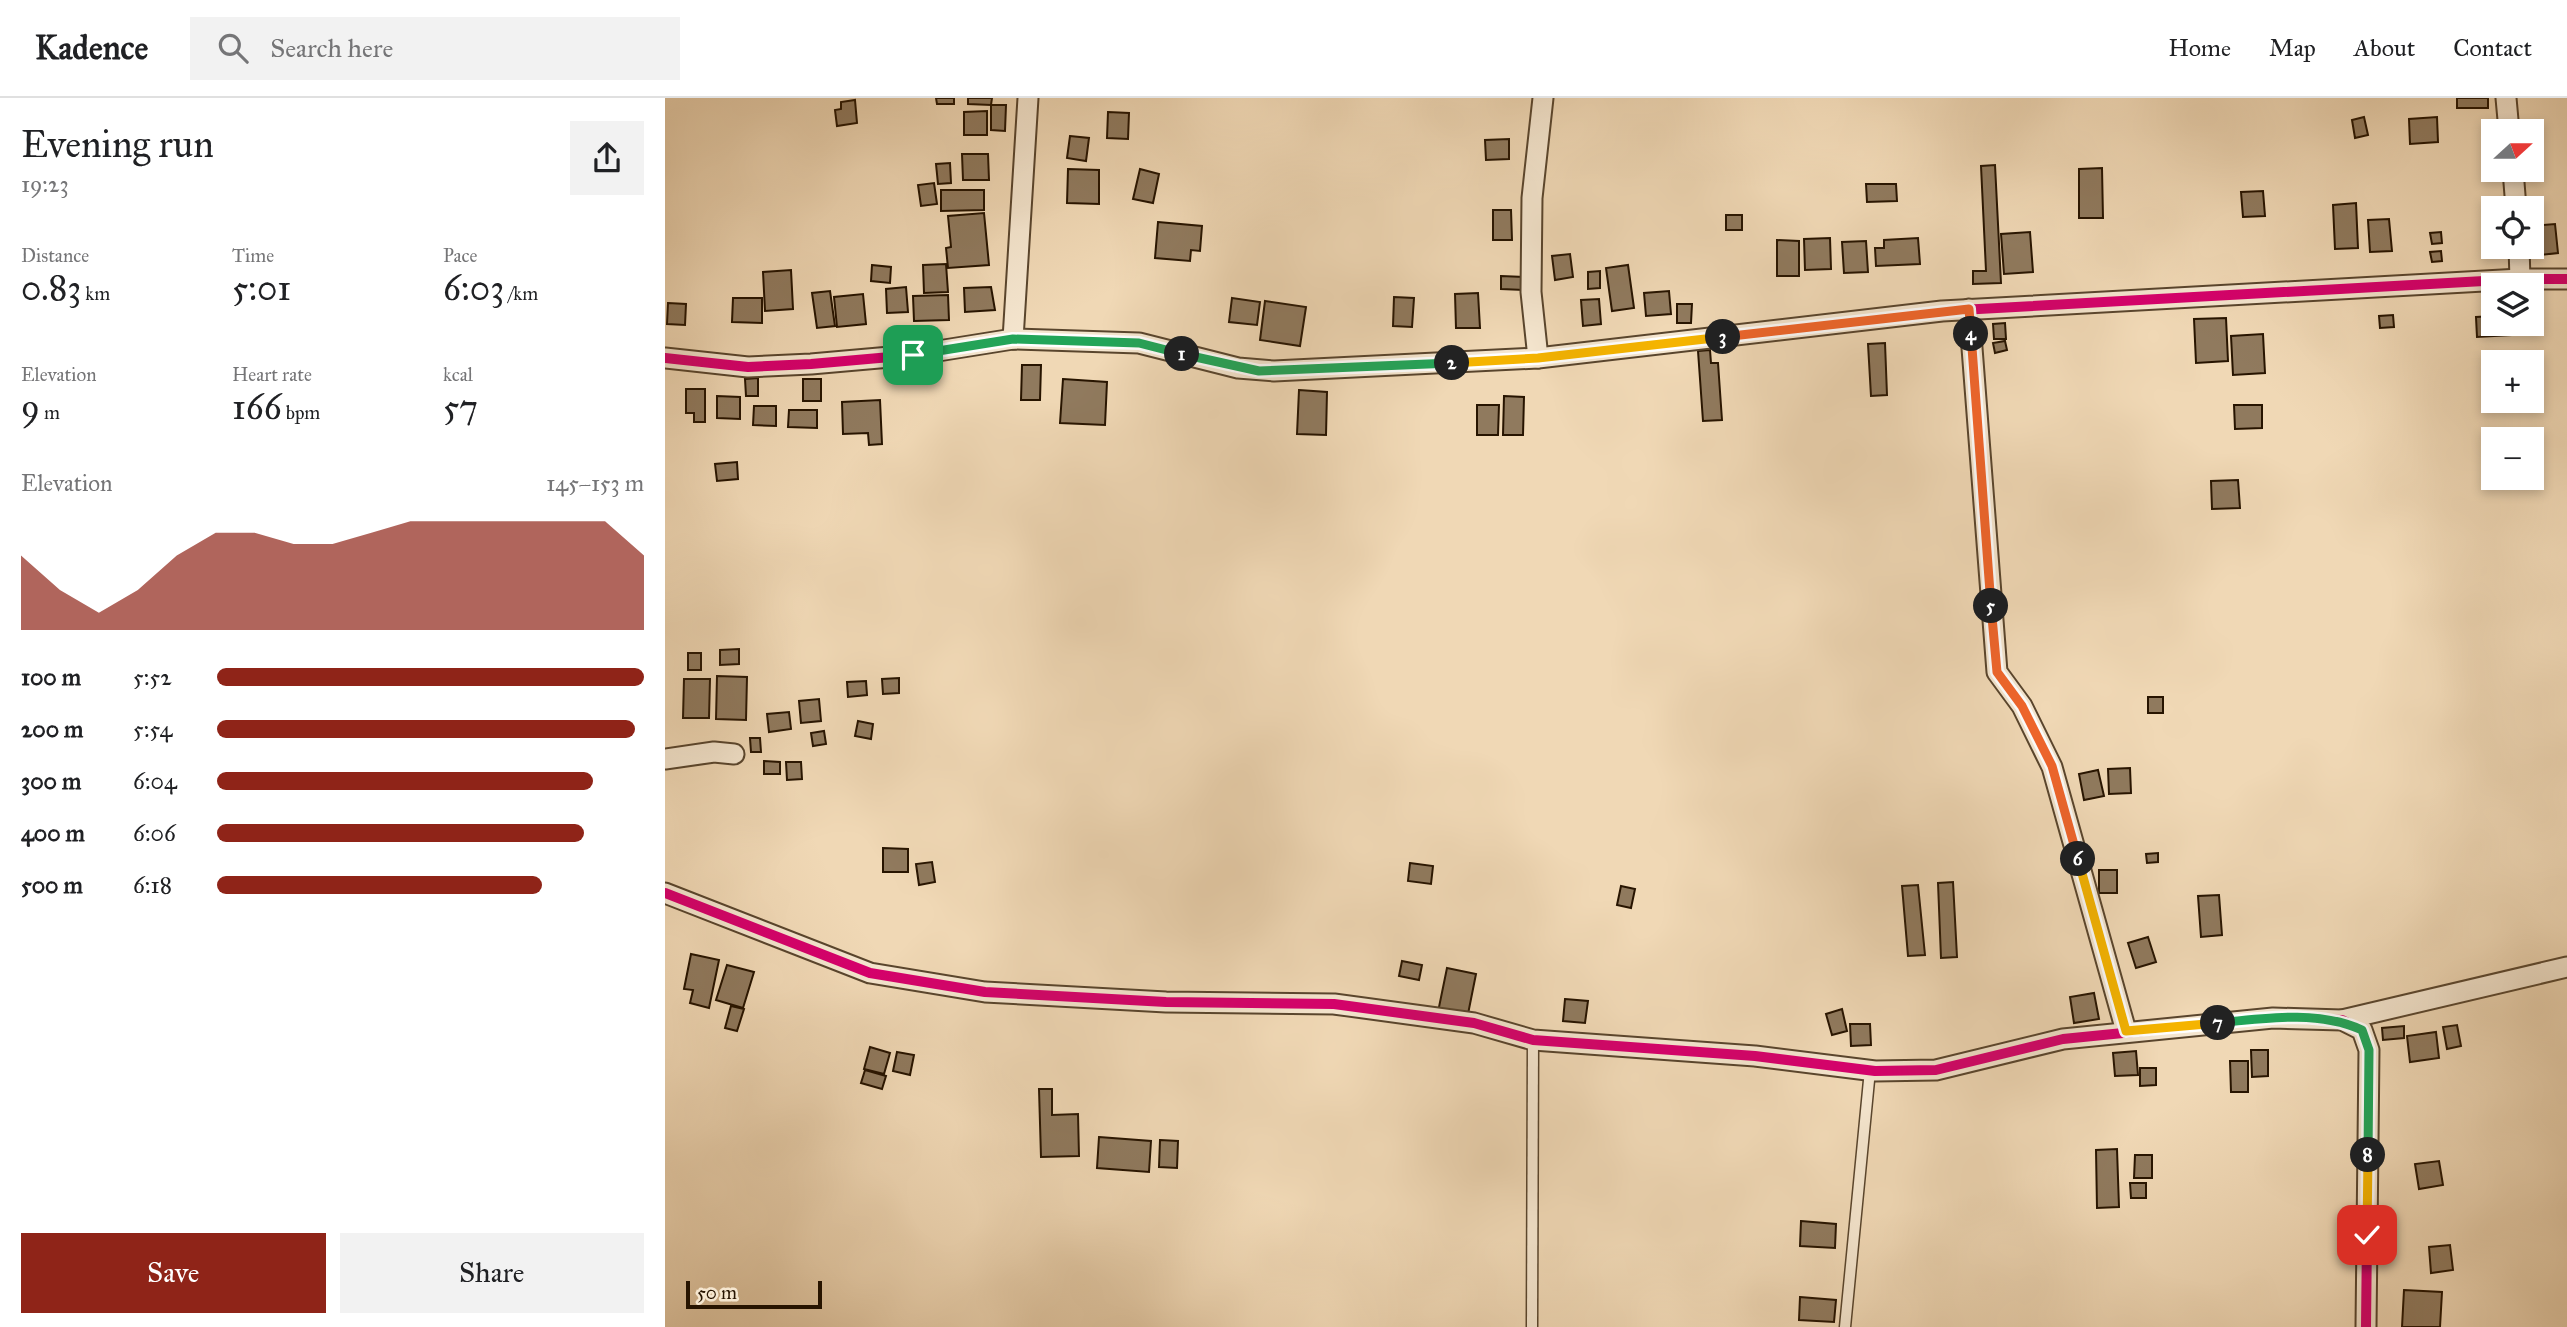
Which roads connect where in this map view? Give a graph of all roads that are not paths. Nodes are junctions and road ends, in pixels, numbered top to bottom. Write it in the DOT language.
graph roads {
  1 [pos="1028,98"];
  2 [pos="1543,98"];
  3 [pos="2506,98"];
  4 [pos="2508,119"];
  5 [pos="2544,279"];
  6 [pos="2567,279"];
  7 [pos="2481,281"];
  8 [pos="1969,309"];
  9 [pos="1013,339"];
  10 [pos="665,358"];
  11 [pos="1538,358"];
  12 [pos="734,754"];
  13 [pos="665,759"];
  14 [pos="665,893"];
  15 [pos="2567,967"];
  16 [pos="2341,1020"];
  17 [pos="2126,1031"];
  18 [pos="1533,1040"];
  19 [pos="1870,1070"];
  20 [pos="1532,1327"];
  21 [pos="1845,1327"];
  22 [pos="2366,1327"];
  1 -- 9 [label="street"];
  2 -- 11 [label="street"];
  3 -- 4 [label="street"];
  5 -- 6 [label="street"];
  7 -- 8 [label="street"];
  8 -- 11 [label="street"];
  8 -- 17 [label="street"];
  9 -- 10 [label="street"];
  9 -- 11 [label="street"];
  12 -- 13 [label="street"];
  14 -- 18 [label="street"];
  15 -- 16 [label="street"];
  16 -- 17 [label="street"];
  16 -- 22 [label="street"];
  17 -- 19 [label="street"];
  18 -- 19 [label="street"];
  18 -- 20 [label="lane"];
  19 -- 21 [label="lane"];
}
